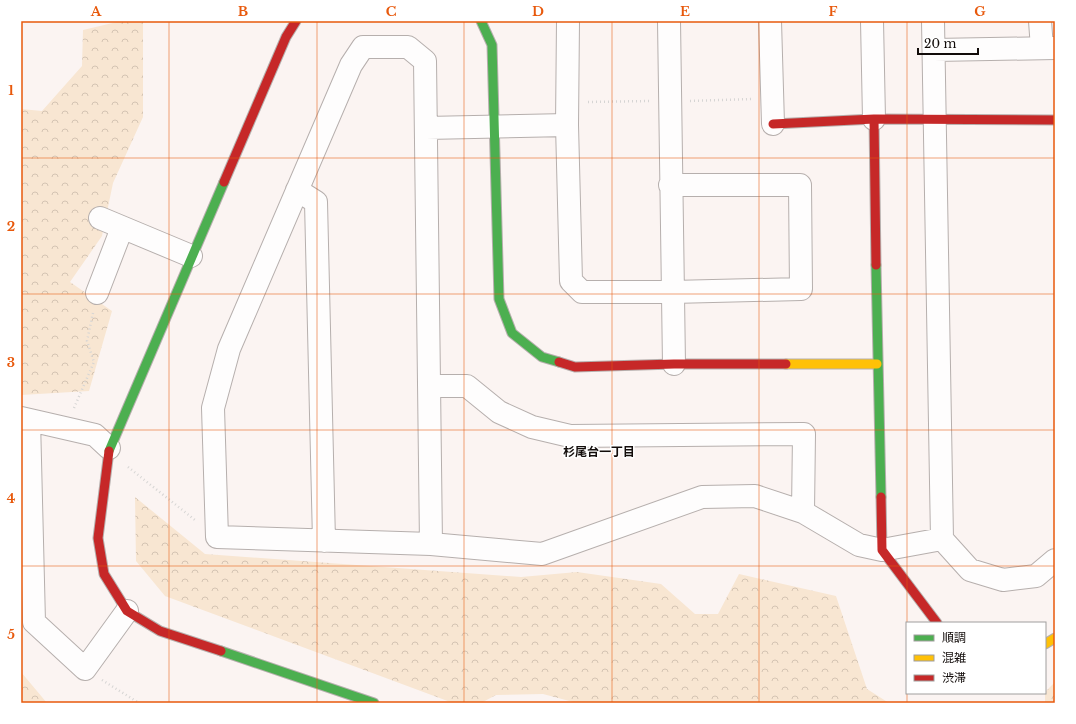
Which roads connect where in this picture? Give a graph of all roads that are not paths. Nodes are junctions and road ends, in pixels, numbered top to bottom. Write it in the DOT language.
graph roads {
  1 [pos="296,21"];
  2 [pos="481,21"];
  3 [pos="568,21"];
  4 [pos="669,21"];
  5 [pos="770,21"];
  6 [pos="872,21"];
  7 [pos="933,21"];
  8 [pos="1040,21"];
  9 [pos="1048,48"];
  10 [pos="934,50"];
  11 [pos="874,119"];
  12 [pos="935,119"];
  13 [pos="1055,120"];
  14 [pos="773,124"];
  15 [pos="567,125"];
  16 [pos="495,126"];
  17 [pos="426,128"];
  18 [pos="670,185"];
  19 [pos="297,190"];
  20 [pos="100,218"];
  21 [pos="122,228"];
  22 [pos="191,256"];
  23 [pos="672,292"];
  24 [pos="97,293"];
  25 [pos="674,364"];
  26 [pos="877,364"];
  27 [pos="429,386"];
  28 [pos="25,419"];
  29 [pos="109,448"];
  30 [pos="803,512"];
  31 [pos="942,539"];
  32 [pos="324,541"];
  33 [pos="431,544"];
  34 [pos="882,550"];
  35 [pos="1055,560"];
  36 [pos="127,611"];
  37 [pos="936,622"];
  38 [pos="1055,638"];
  39 [pos="1046,643"];
  40 [pos="374,703"];
  1 -- 22 [label="street"];
  2 -- 16 [label="street"];
  3 -- 15 [label="street"];
  4 -- 18 [label="street"];
  5 -- 14 [label="street"];
  6 -- 11 [label="street"];
  7 -- 10 [label="street"];
  8 -- 9 [label="street"];
  9 -- 10 [label="street"];
  10 -- 12 [label="street"];
  11 -- 12 [label="street"];
  11 -- 14 [label="street"];
  11 -- 26 [label="street"];
  12 -- 13 [label="street"];
  12 -- 31 [label="street"];
  15 -- 16 [label="street"];
  15 -- 23 [label="street"];
  16 -- 17 [label="street"];
  16 -- 25 [label="street"];
  17 -- 19 [label="street"];
  17 -- 27 [label="street"];
  18 -- 23 [label="street"];
  18 -- 23 [label="street"];
  19 -- 32 [label="street"];
  19 -- 32 [label="street"];
  20 -- 21 [label="street"];
  21 -- 22 [label="street"];
  21 -- 24 [label="street"];
  22 -- 29 [label="street"];
  23 -- 25 [label="street"];
  25 -- 26 [label="street"];
  26 -- 34 [label="street"];
  27 -- 30 [label="street"];
  27 -- 33 [label="street"];
  28 -- 29 [label="street"];
  28 -- 36 [label="street"];
  29 -- 36 [label="street"];
  30 -- 33 [label="street"];
  30 -- 34 [label="street"];
  31 -- 34 [label="street"];
  31 -- 35 [label="street"];
  32 -- 33 [label="street"];
  34 -- 37 [label="street"];
  36 -- 40 [label="street"];
  38 -- 39 [label="street"];
}
